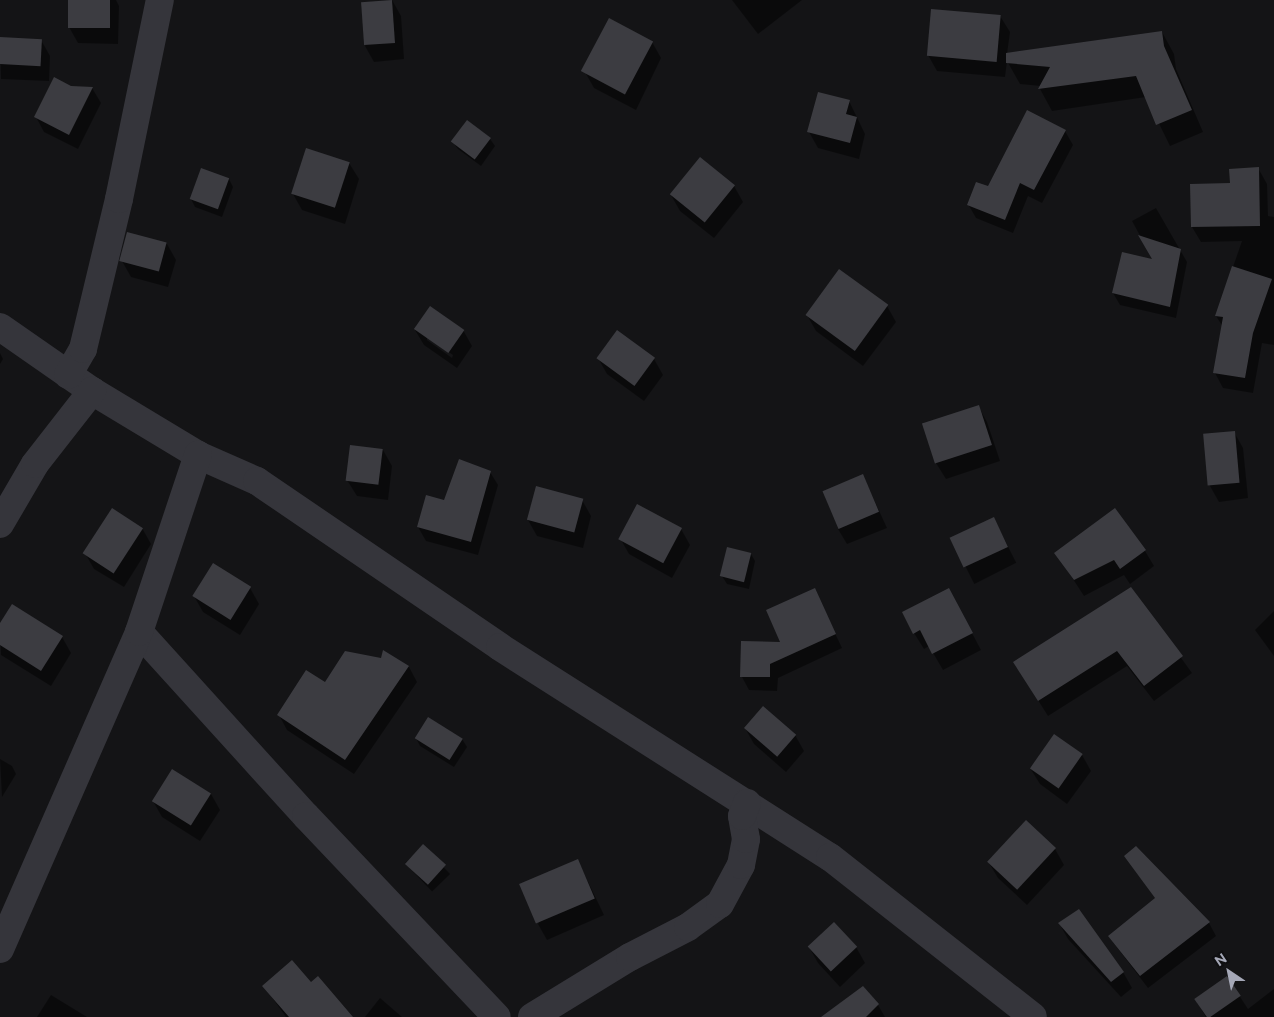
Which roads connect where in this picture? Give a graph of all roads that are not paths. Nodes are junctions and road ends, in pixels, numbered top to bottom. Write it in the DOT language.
graph roads {
  1 [pos="160,0"];
  2 [pos="0,327"];
  3 [pos="68,375"];
  4 [pos="92,391"];
  5 [pos="198,456"];
  6 [pos="0,524"];
  7 [pos="138,632"];
  8 [pos="747,803"];
  9 [pos="0,950"];
  10 [pos="497,1017"];
  11 [pos="532,1017"];
  12 [pos="1032,1017"];
  1 -- 3 [label="street"];
  2 -- 3 [label="street"];
  3 -- 4 [label="street"];
  4 -- 5 [label="street"];
  4 -- 6 [label="street"];
  5 -- 7 [label="street"];
  5 -- 8 [label="street"];
  7 -- 9 [label="street"];
  7 -- 10 [label="street"];
  8 -- 11 [label="street"];
  8 -- 12 [label="street"];
}
